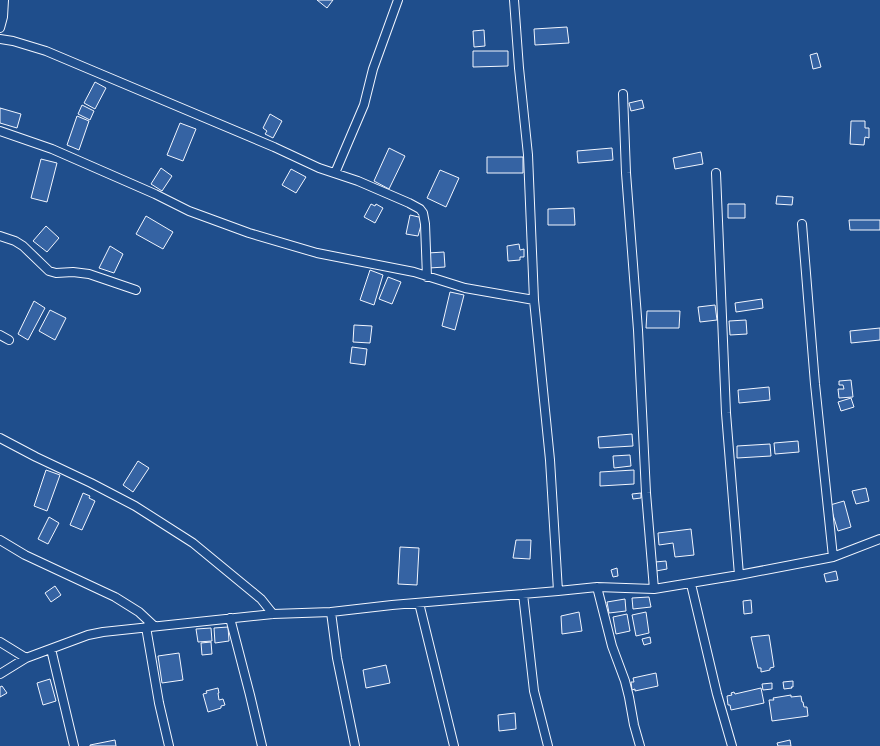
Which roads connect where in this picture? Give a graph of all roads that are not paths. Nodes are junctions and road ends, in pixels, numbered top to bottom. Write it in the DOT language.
graph roads {
  1 [pos="4,0"];
  2 [pos="398,0"];
  3 [pos="514,0"];
  4 [pos="0,28"];
  5 [pos="0,39"];
  6 [pos="623,94"];
  7 [pos="0,131"];
  8 [pos="716,172"];
  9 [pos="335,173"];
  10 [pos="802,224"];
  11 [pos="0,236"];
  12 [pos="427,277"];
  13 [pos="136,290"];
  14 [pos="534,300"];
  15 [pos="0,335"];
  16 [pos="9,340"];
  17 [pos="0,438"];
  18 [pos="880,538"];
  19 [pos="0,540"];
  20 [pos="833,557"];
  21 [pos="739,575"];
  22 [pos="691,584"];
  23 [pos="597,587"];
  24 [pos="654,589"];
  25 [pos="558,591"];
  26 [pos="523,594"];
  27 [pos="419,603"];
  28 [pos="331,612"];
  29 [pos="273,614"];
  30 [pos="230,618"];
  31 [pos="154,626"];
  32 [pos="146,627"];
  33 [pos="0,642"];
  34 [pos="51,649"];
  35 [pos="26,658"];
  36 [pos="0,674"];
  37 [pos="74,746"];
  38 [pos="169,746"];
  39 [pos="262,746"];
  40 [pos="354,746"];
  41 [pos="454,746"];
  42 [pos="548,746"];
  43 [pos="640,746"];
  44 [pos="732,746"];
  1 -- 4 [label="street"];
  2 -- 9 [label="street"];
  3 -- 14 [label="street"];
  5 -- 9 [label="street"];
  6 -- 24 [label="street"];
  7 -- 12 [label="street"];
  8 -- 21 [label="street"];
  9 -- 12 [label="street"];
  10 -- 20 [label="street"];
  11 -- 13 [label="street"];
  12 -- 14 [label="street"];
  14 -- 25 [label="street"];
  15 -- 16 [label="street"];
  17 -- 29 [label="street"];
  18 -- 20 [label="street"];
  19 -- 31 [label="street"];
  20 -- 21 [label="street"];
  21 -- 22 [label="street"];
  22 -- 24 [label="street"];
  22 -- 44 [label="street"];
  23 -- 24 [label="street"];
  23 -- 25 [label="street"];
  23 -- 43 [label="street"];
  25 -- 26 [label="street"];
  26 -- 27 [label="street"];
  26 -- 42 [label="street"];
  27 -- 28 [label="street"];
  27 -- 41 [label="street"];
  28 -- 29 [label="street"];
  28 -- 40 [label="street"];
  29 -- 30 [label="street"];
  30 -- 31 [label="street"];
  30 -- 39 [label="street"];
  31 -- 32 [label="street"];
  32 -- 34 [label="street"];
  32 -- 38 [label="street"];
  33 -- 35 [label="street"];
  34 -- 35 [label="street"];
  34 -- 37 [label="street"];
  35 -- 36 [label="street"];
}
